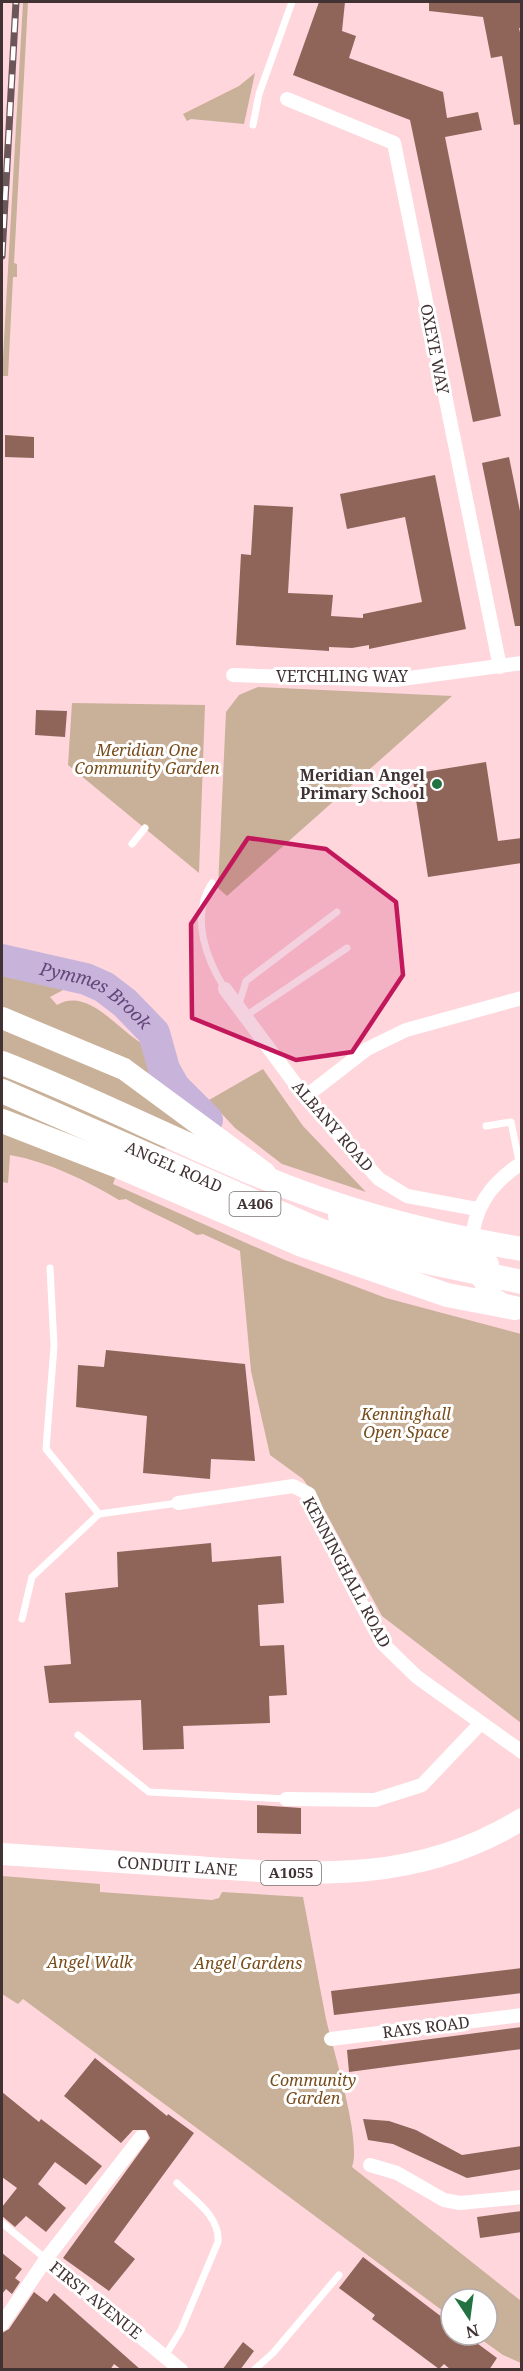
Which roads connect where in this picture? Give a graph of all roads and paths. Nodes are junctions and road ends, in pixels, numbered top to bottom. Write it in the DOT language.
graph roads {
  1 [pos="292,2"];
  2 [pos="287,99"];
  3 [pos="253,125"];
  4 [pos="522,663"];
  5 [pos="500,667"];
  6 [pos="233,675"];
  7 [pos="145,828"];
  8 [pos="132,844"];
  9 [pos="212,883"];
  10 [pos="337,912"];
  11 [pos="347,948"];
  12 [pos="225,989"];
  13 [pos="522,998"];
  14 [pos="243,1010"];
  15 [pos="2,1018"];
  16 [pos="2,1063"];
  17 [pos="2,1090"];
  18 [pos="305,1097"];
  19 [pos="2,1121"];
  20 [pos="486,1126"];
  21 [pos="521,1168"];
  22 [pos="477,1209"];
  23 [pos="522,1250"];
  24 [pos="470,1260"];
  25 [pos="50,1268"];
  26 [pos="522,1271"];
  27 [pos="522,1281"];
  28 [pos="518,1308"];
  29 [pos="178,1503"];
  30 [pos="99,1514"];
  31 [pos="22,1619"];
  32 [pos="480,1724"];
  33 [pos="78,1735"];
  34 [pos="522,1752"];
  35 [pos="286,1799"];
  36 [pos="522,1819"];
  37 [pos="2,1854"];
  38 [pos="522,2015"];
  39 [pos="331,2039"];
  40 [pos="141,2137"];
  41 [pos="370,2165"];
  42 [pos="177,2183"];
  43 [pos="522,2197"];
  44 [pos="2,2223"];
  45 [pos="46,2259"];
  46 [pos="339,2275"];
  47 [pos="2,2324"];
  48 [pos="165,2356"];
  49 [pos="181,2370"];
  50 [pos="254,2370"];
  1 -- 3 [label="lane"];
  2 -- 5 [label="street, OXEYE WAY"];
  4 -- 5 [label="street, VETCHLING WAY"];
  5 -- 6 [label="street, VETCHLING WAY"];
  7 -- 8 [label="lane"];
  9 -- 12 [label="lane"];
  10 -- 14 [label="lane"];
  11 -- 14 [label="lane"];
  12 -- 14 [label="street, ALBANY ROAD"];
  13 -- 18 [label="street"];
  14 -- 18 [label="street, ALBANY ROAD"];
  15 -- 24 [label="main road, A406"];
  16 -- 23 [label="highway, ANGEL ROAD / A406"];
  17 -- 27 [label="highway, ANGEL ROAD / A406"];
  18 -- 22 [label="street, ALBANY ROAD"];
  19 -- 28 [label="highway"];
  20 -- 21 [label="lane"];
  21 -- 22 [label="street"];
  22 -- 24 [label="street"];
  24 -- 26 [label="main road, A406"];
  24 -- 28 [label="street"];
  25 -- 30 [label="lane"];
  29 -- 30 [label="lane"];
  29 -- 32 [label="street, KENNINGHALL ROAD"];
  30 -- 31 [label="lane"];
  32 -- 34 [label="street, KENNINGHALL ROAD"];
  32 -- 35 [label="street"];
  33 -- 35 [label="lane"];
  36 -- 37 [label="main road, CONDUIT LANE / A1055"];
  38 -- 39 [label="street, RAYS ROAD"];
  40 -- 45 [label="street, FIRST AVENUE"];
  41 -- 43 [label="street"];
  42 -- 48 [label="lane"];
  44 -- 45 [label="lane"];
  45 -- 47 [label="street"];
  45 -- 48 [label="street, FIRST AVENUE"];
  46 -- 50 [label="lane"];
  48 -- 49 [label="street, FIRST AVENUE"];
}
